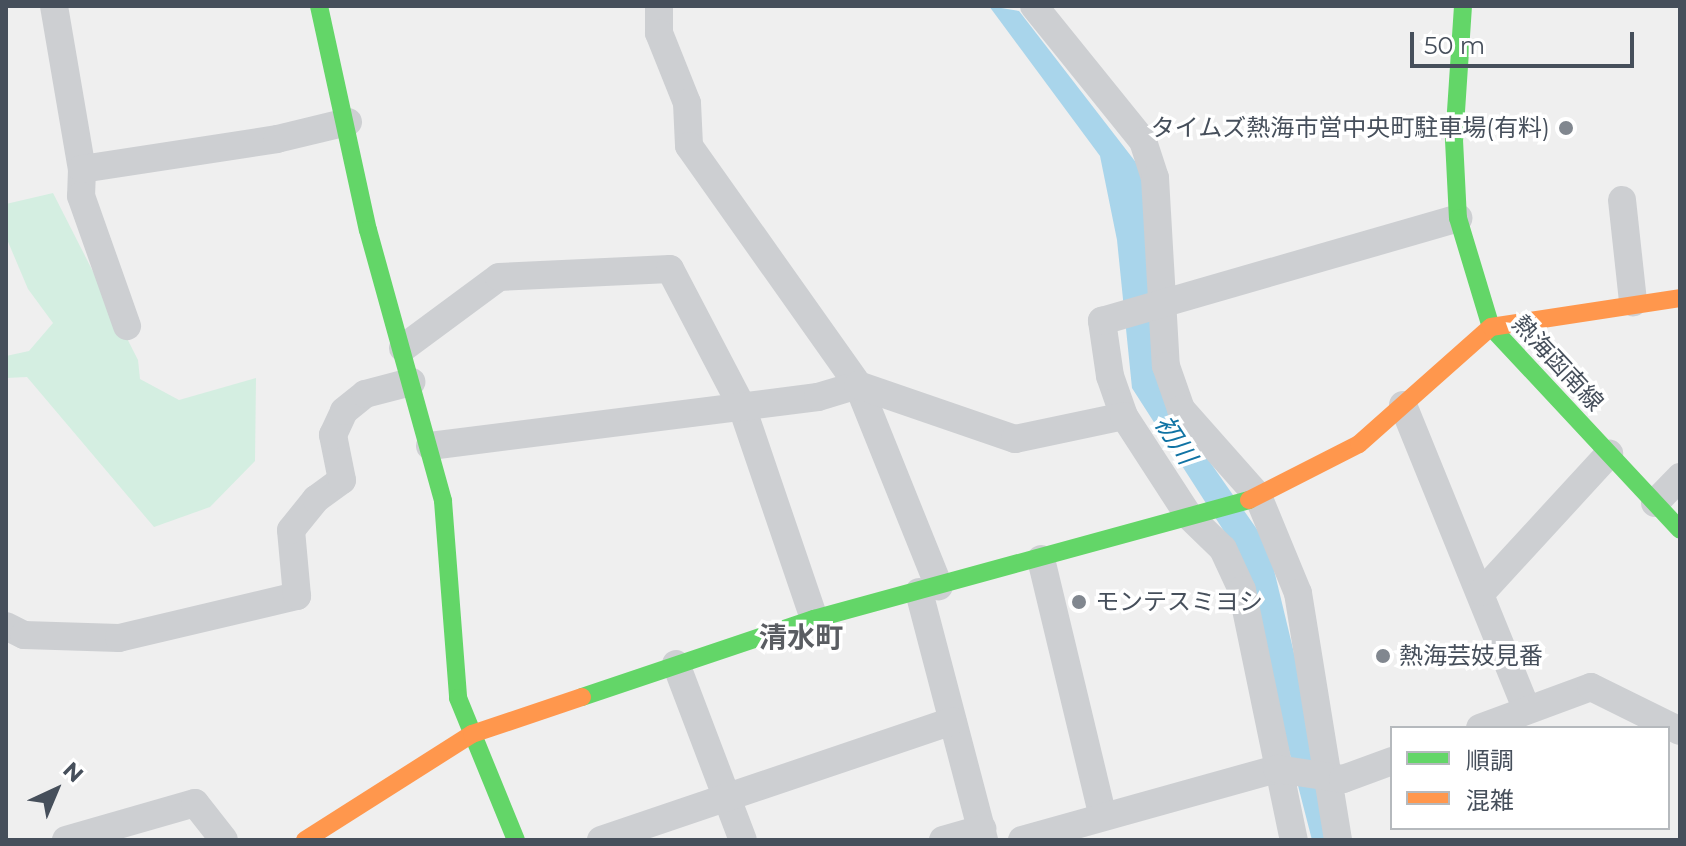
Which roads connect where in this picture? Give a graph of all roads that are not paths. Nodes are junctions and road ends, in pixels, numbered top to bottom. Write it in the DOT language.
graph roads {
  1 [pos="54,6"];
  2 [pos="319,6"];
  3 [pos="659,6"];
  4 [pos="1034,6"];
  5 [pos="1463,6"];
  6 [pos="348,122"];
  7 [pos="82,169"];
  8 [pos="1622,200"];
  9 [pos="1458,218"];
  10 [pos="1680,298"];
  11 [pos="1633,302"];
  12 [pos="1165,304"];
  13 [pos="127,326"];
  14 [pos="1491,327"];
  15 [pos="403,348"];
  16 [pos="411,382"];
  17 [pos="858,385"];
  18 [pos="1403,405"];
  19 [pos="742,407"];
  20 [pos="1124,416"];
  21 [pos="430,446"];
  22 [pos="1609,454"];
  23 [pos="1680,477"];
  24 [pos="1252,499"];
  25 [pos="1655,503"];
  26 [pos="1196,514"];
  27 [pos="1680,530"];
  28 [pos="1041,559"];
  29 [pos="929,589"];
  30 [pos="1482,592"];
  31 [pos="814,619"];
  32 [pos="6,626"];
  33 [pos="676,664"];
  34 [pos="1527,710"];
  35 [pos="952,721"];
  36 [pos="1485,726"];
  37 [pos="1670,726"];
  38 [pos="472,734"];
  39 [pos="1390,762"];
  40 [pos="1277,769"];
  41 [pos="1328,778"];
  42 [pos="727,797"];
  43 [pos="1103,817"];
  44 [pos="983,835"];
  45 [pos="66,840"];
  46 [pos="224,840"];
  47 [pos="305,840"];
  48 [pos="516,840"];
  49 [pos="601,840"];
  50 [pos="743,840"];
  51 [pos="943,840"];
  52 [pos="1022,840"];
  53 [pos="1294,840"];
  54 [pos="1338,840"];
  1 -- 7 [label="street"];
  2 -- 6 [label="street"];
  3 -- 17 [label="street"];
  4 -- 12 [label="street"];
  5 -- 9 [label="street, 熱海函南線"];
  6 -- 7 [label="street"];
  6 -- 15 [label="street"];
  7 -- 13 [label="street"];
  8 -- 11 [label="street"];
  9 -- 12 [label="street"];
  9 -- 14 [label="street, 熱海函南線"];
  10 -- 11 [label="street"];
  11 -- 14 [label="street"];
  12 -- 20 [label="street"];
  12 -- 24 [label="street"];
  14 -- 18 [label="street"];
  14 -- 22 [label="street, 熱海函南線"];
  15 -- 16 [label="street"];
  15 -- 19 [label="street"];
  16 -- 21 [label="street"];
  16 -- 32 [label="street"];
  17 -- 19 [label="street"];
  17 -- 20 [label="street"];
  17 -- 29 [label="street"];
  18 -- 24 [label="street"];
  18 -- 30 [label="street"];
  19 -- 21 [label="street"];
  19 -- 31 [label="street"];
  20 -- 26 [label="street"];
  21 -- 38 [label="street"];
  22 -- 25 [label="street, 熱海函南線"];
  22 -- 30 [label="street"];
  23 -- 25 [label="street"];
  24 -- 26 [label="street"];
  24 -- 41 [label="street"];
  25 -- 27 [label="street, 熱海函南線"];
  26 -- 28 [label="street"];
  26 -- 40 [label="street"];
  28 -- 29 [label="street"];
  28 -- 43 [label="street"];
  29 -- 31 [label="street"];
  29 -- 35 [label="street"];
  30 -- 34 [label="street"];
  31 -- 33 [label="street"];
  33 -- 38 [label="street"];
  33 -- 42 [label="street"];
  34 -- 36 [label="street"];
  34 -- 37 [label="street"];
  35 -- 42 [label="street"];
  35 -- 44 [label="street"];
  38 -- 47 [label="street"];
  38 -- 48 [label="street"];
  39 -- 41 [label="street"];
  40 -- 41 [label="street"];
  40 -- 43 [label="street"];
  40 -- 53 [label="street"];
  41 -- 54 [label="street"];
  42 -- 49 [label="street"];
  42 -- 50 [label="street"];
  43 -- 52 [label="street"];
  44 -- 51 [label="street"];
  45 -- 46 [label="street"];
}
